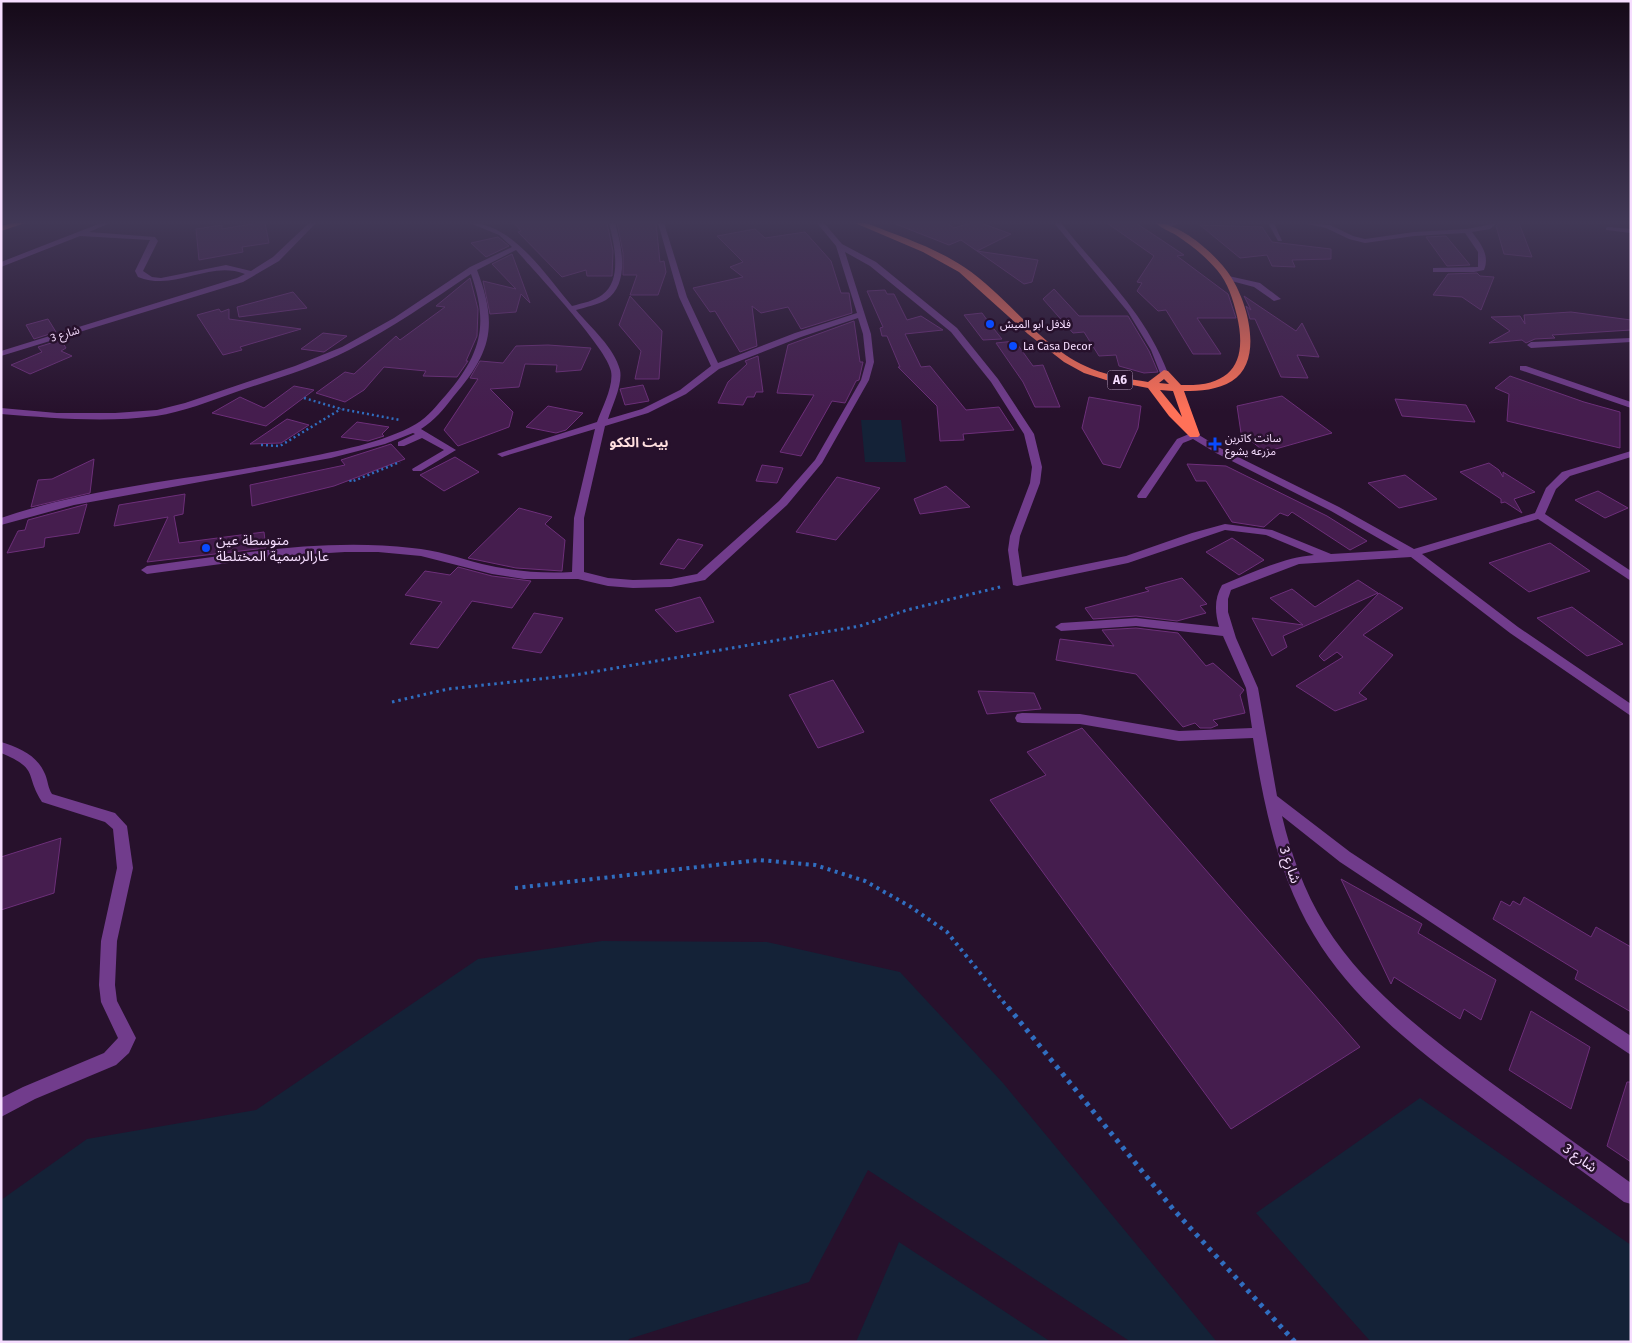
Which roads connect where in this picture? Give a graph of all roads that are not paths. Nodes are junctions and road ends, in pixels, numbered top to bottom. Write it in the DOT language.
graph roads {
  1 [pos="221,286"];
  2 [pos="448,286"];
  3 [pos="480,286"];
  4 [pos="551,286"];
  5 [pos="613,286"];
  6 [pos="680,286"];
  7 [pos="852,286"];
  8 [pos="900,286"];
  9 [pos="983,286"];
  10 [pos="1111,286"];
  11 [pos="1231,286"];
  12 [pos="1258,286"];
  13 [pos="1277,299"];
  14 [pos="572,309"];
  15 [pos="861,314"];
  16 [pos="1631,340"];
  17 [pos="1531,345"];
  18 [pos="1,354"];
  19 [pos="716,367"];
  20 [pos="1523,368"];
  21 [pos="1164,373"];
  22 [pos="1151,385"];
  23 [pos="1177,387"];
  24 [pos="1631,405"];
  25 [pos="1,411"];
  26 [pos="601,424"];
  27 [pos="418,429"];
  28 [pos="1194,434"];
  29 [pos="401,444"];
  30 [pos="502,454"];
  31 [pos="1631,454"];
  32 [pos="417,469"];
  33 [pos="1142,496"];
  34 [pos="1539,515"];
  35 [pos="1,522"];
  36 [pos="1413,553"];
  37 [pos="1330,557"];
  38 [pos="147,570"];
  39 [pos="578,575"];
  40 [pos="1631,577"];
  41 [pos="1061,627"];
  42 [pos="1228,632"];
  43 [pos="1631,711"];
  44 [pos="1022,718"];
  45 [pos="1258,733"];
  46 [pos="1,747"];
  47 [pos="1271,799"];
  48 [pos="1631,1046"];
  49 [pos="1,1108"];
  50 [pos="1631,1195"];
  1 -- 18 [label="street, شارع 3"];
  2 -- 25 [label="street"];
  3 -- 27 [label="street"];
  4 -- 14 [label="street"];
  5 -- 14 [label="street"];
  6 -- 19 [label="street"];
  7 -- 15 [label="street"];
  8 -- 37 [label="street"];
  9 -- 22 [label="highway, A6"];
  10 -- 21 [label="street"];
  11 -- 23 [label="highway, A6"];
  12 -- 13 [label="street"];
  14 -- 26 [label="street"];
  15 -- 19 [label="street"];
  15 -- 39 [label="street"];
  16 -- 17 [label="street"];
  19 -- 26 [label="street"];
  20 -- 24 [label="street"];
  21 -- 22 [label="highway"];
  21 -- 23 [label="highway"];
  22 -- 23 [label="highway, A6"];
  22 -- 28 [label="highway"];
  23 -- 28 [label="highway"];
  26 -- 30 [label="street"];
  26 -- 39 [label="street"];
  27 -- 29 [label="street"];
  27 -- 32 [label="street"];
  27 -- 35 [label="street"];
  28 -- 33 [label="street"];
  28 -- 36 [label="street"];
  31 -- 34 [label="street"];
  34 -- 36 [label="street, شارع 3"];
  34 -- 40 [label="street"];
  36 -- 37 [label="street, شارع 3"];
  36 -- 43 [label="street"];
  37 -- 42 [label="street, شارع 3"];
  38 -- 39 [label="street"];
  41 -- 42 [label="street"];
  42 -- 45 [label="street, شارع 3"];
  44 -- 45 [label="street"];
  45 -- 47 [label="street, شارع 3"];
  46 -- 49 [label="street"];
  47 -- 48 [label="street"];
  47 -- 50 [label="street, شارع 3"];
}
